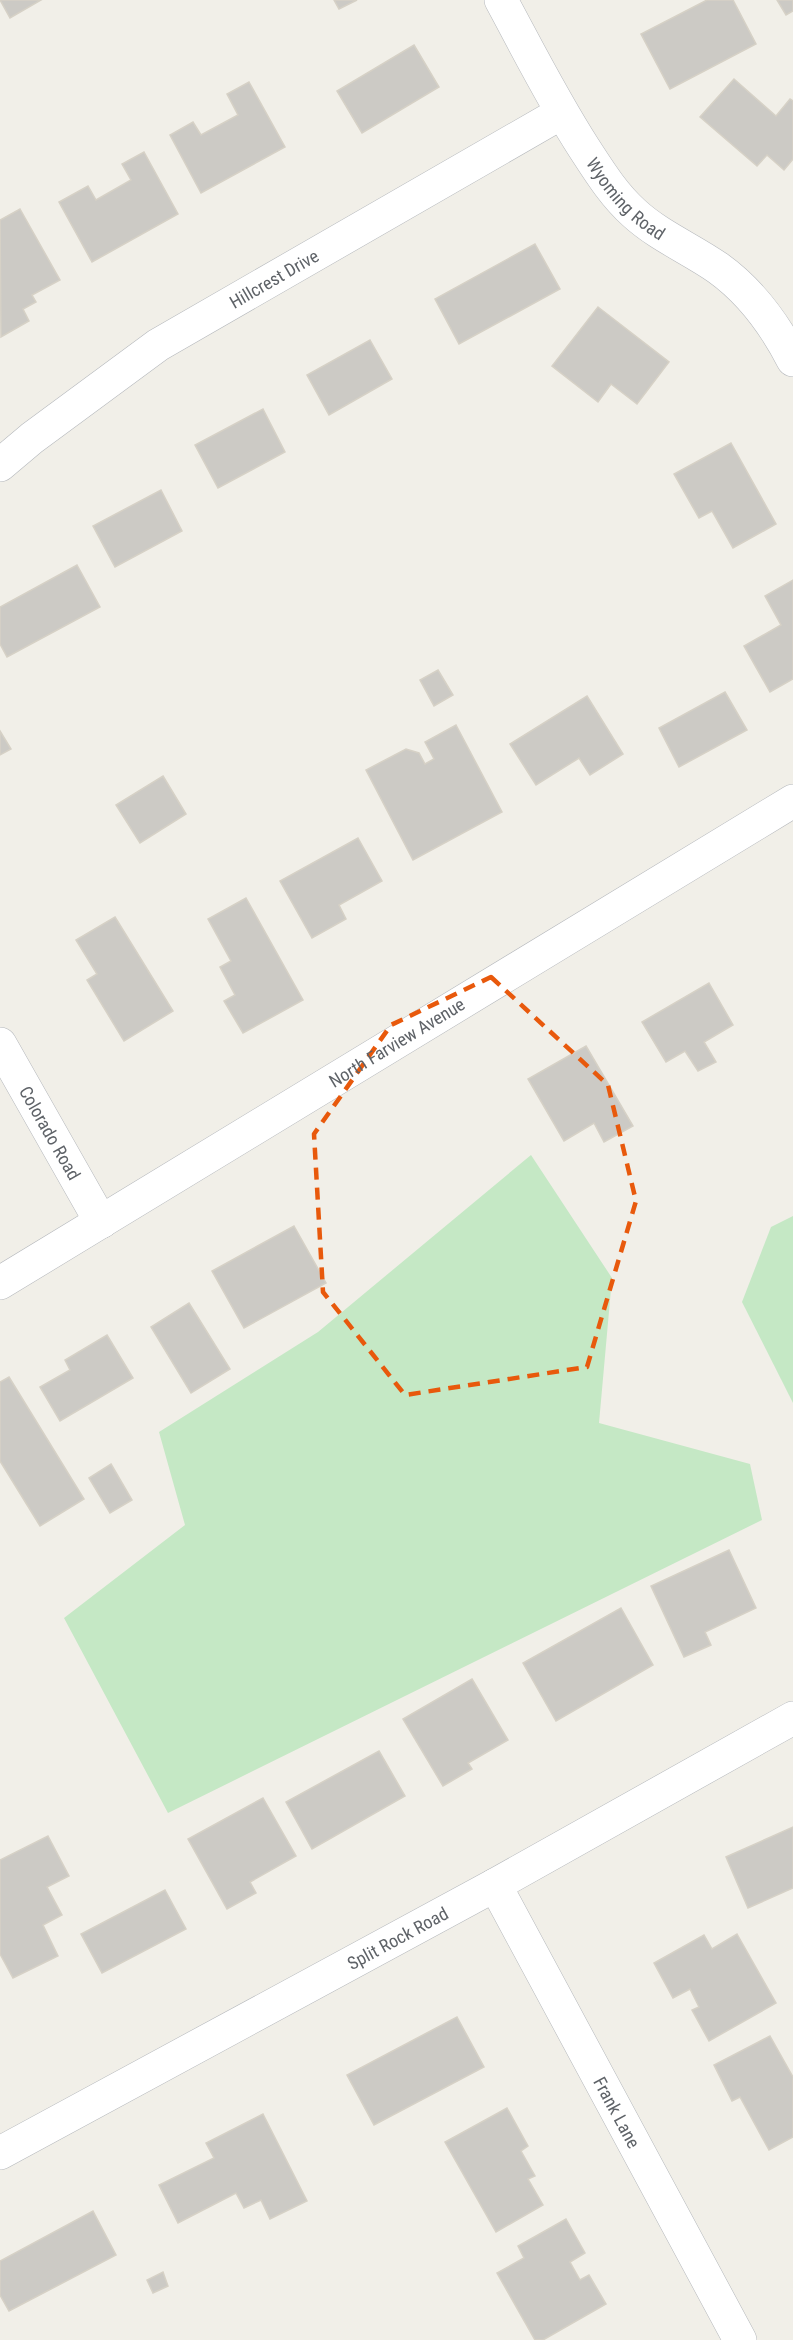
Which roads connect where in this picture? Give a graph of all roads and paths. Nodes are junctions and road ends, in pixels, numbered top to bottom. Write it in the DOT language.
graph roads {
  1 [pos="501,0"];
  2 [pos="561,113"];
  3 [pos="793,360"];
  4 [pos="0,465"];
  5 [pos="793,801"];
  6 [pos="0,1044"];
  7 [pos="101,1222"];
  8 [pos="0,1283"];
  9 [pos="793,1719"];
  10 [pos="495,1885"];
  11 [pos="0,2153"];
  12 [pos="740,2340"];
  1 -- 2 [label="street, Wyoming Road"];
  2 -- 3 [label="street, Wyoming Road"];
  2 -- 4 [label="street, Hillcrest Drive"];
  5 -- 7 [label="street, North Farview Avenue"];
  6 -- 7 [label="street, Colorado Road"];
  7 -- 8 [label="street, North Farview Avenue"];
  9 -- 10 [label="street, Split Rock Road"];
  10 -- 11 [label="street, Split Rock Road"];
  10 -- 12 [label="street, Frank Lane"];
}
